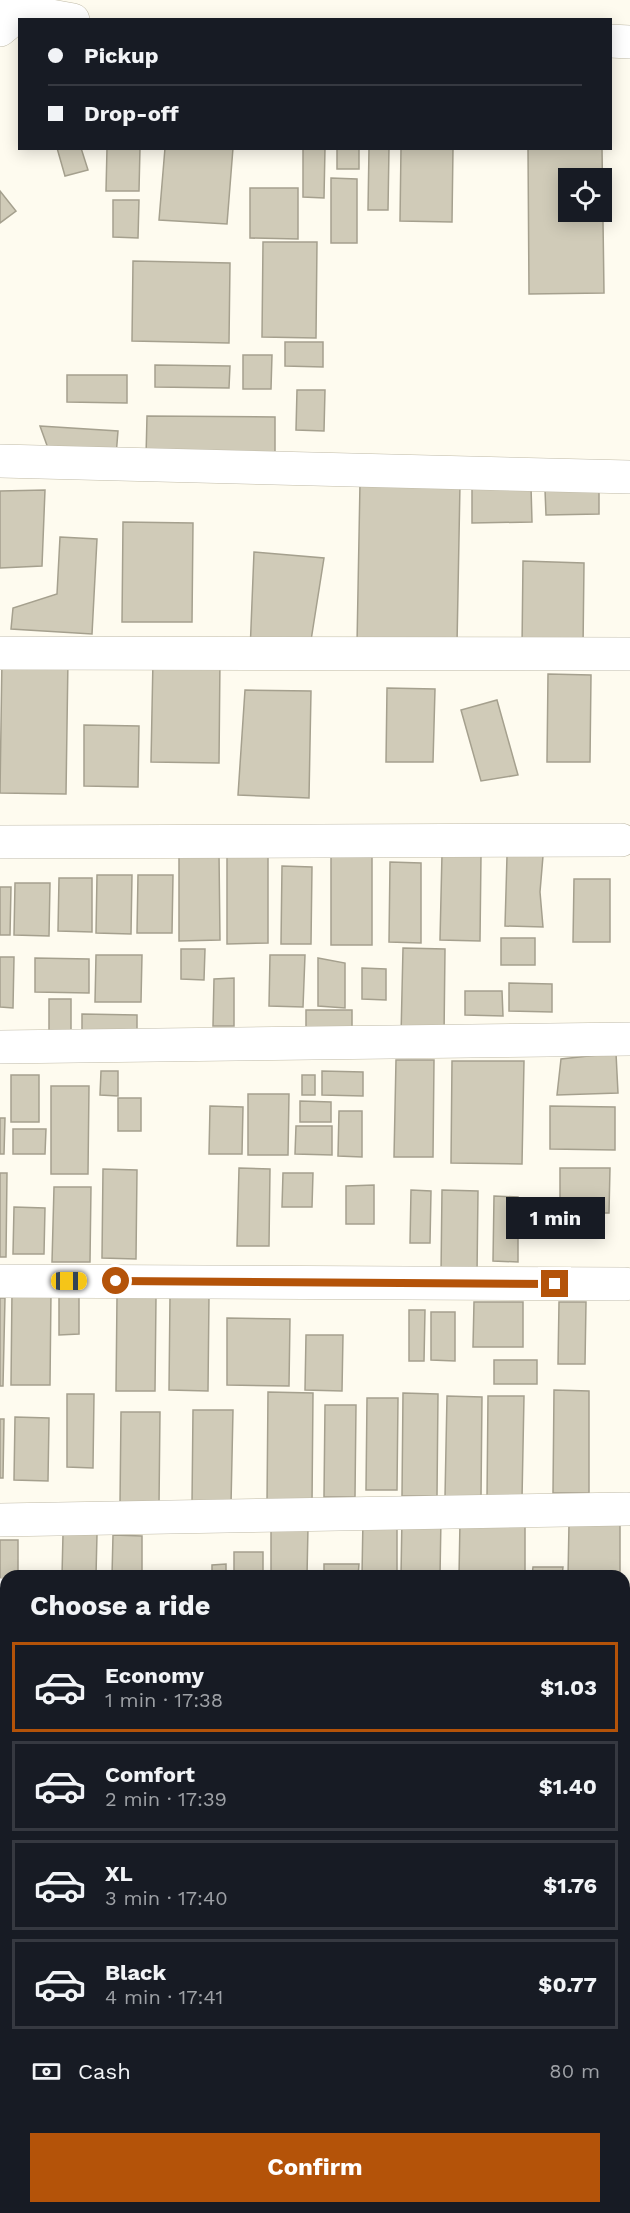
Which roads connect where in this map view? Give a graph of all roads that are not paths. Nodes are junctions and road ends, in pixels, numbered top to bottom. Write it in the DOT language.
graph roads {
  1 [pos="8,14"];
  2 [pos="51,18"];
  3 [pos="612,41"];
  4 [pos="630,42"];
  5 [pos="0,461"];
  6 [pos="630,477"];
  7 [pos="0,653"];
  8 [pos="630,654"];
  9 [pos="621,840"];
  10 [pos="0,843"];
  11 [pos="630,1039"];
  12 [pos="0,1047"];
  13 [pos="0,1281"];
  14 [pos="625,1284"];
  15 [pos="627,1509"];
  16 [pos="0,1520"];
  1 -- 2 [label="main road"];
  3 -- 4 [label="main road"];
  5 -- 6 [label="main road"];
  7 -- 8 [label="main road"];
  9 -- 10 [label="main road"];
  11 -- 12 [label="main road"];
  13 -- 14 [label="main road"];
  15 -- 16 [label="main road"];
}
